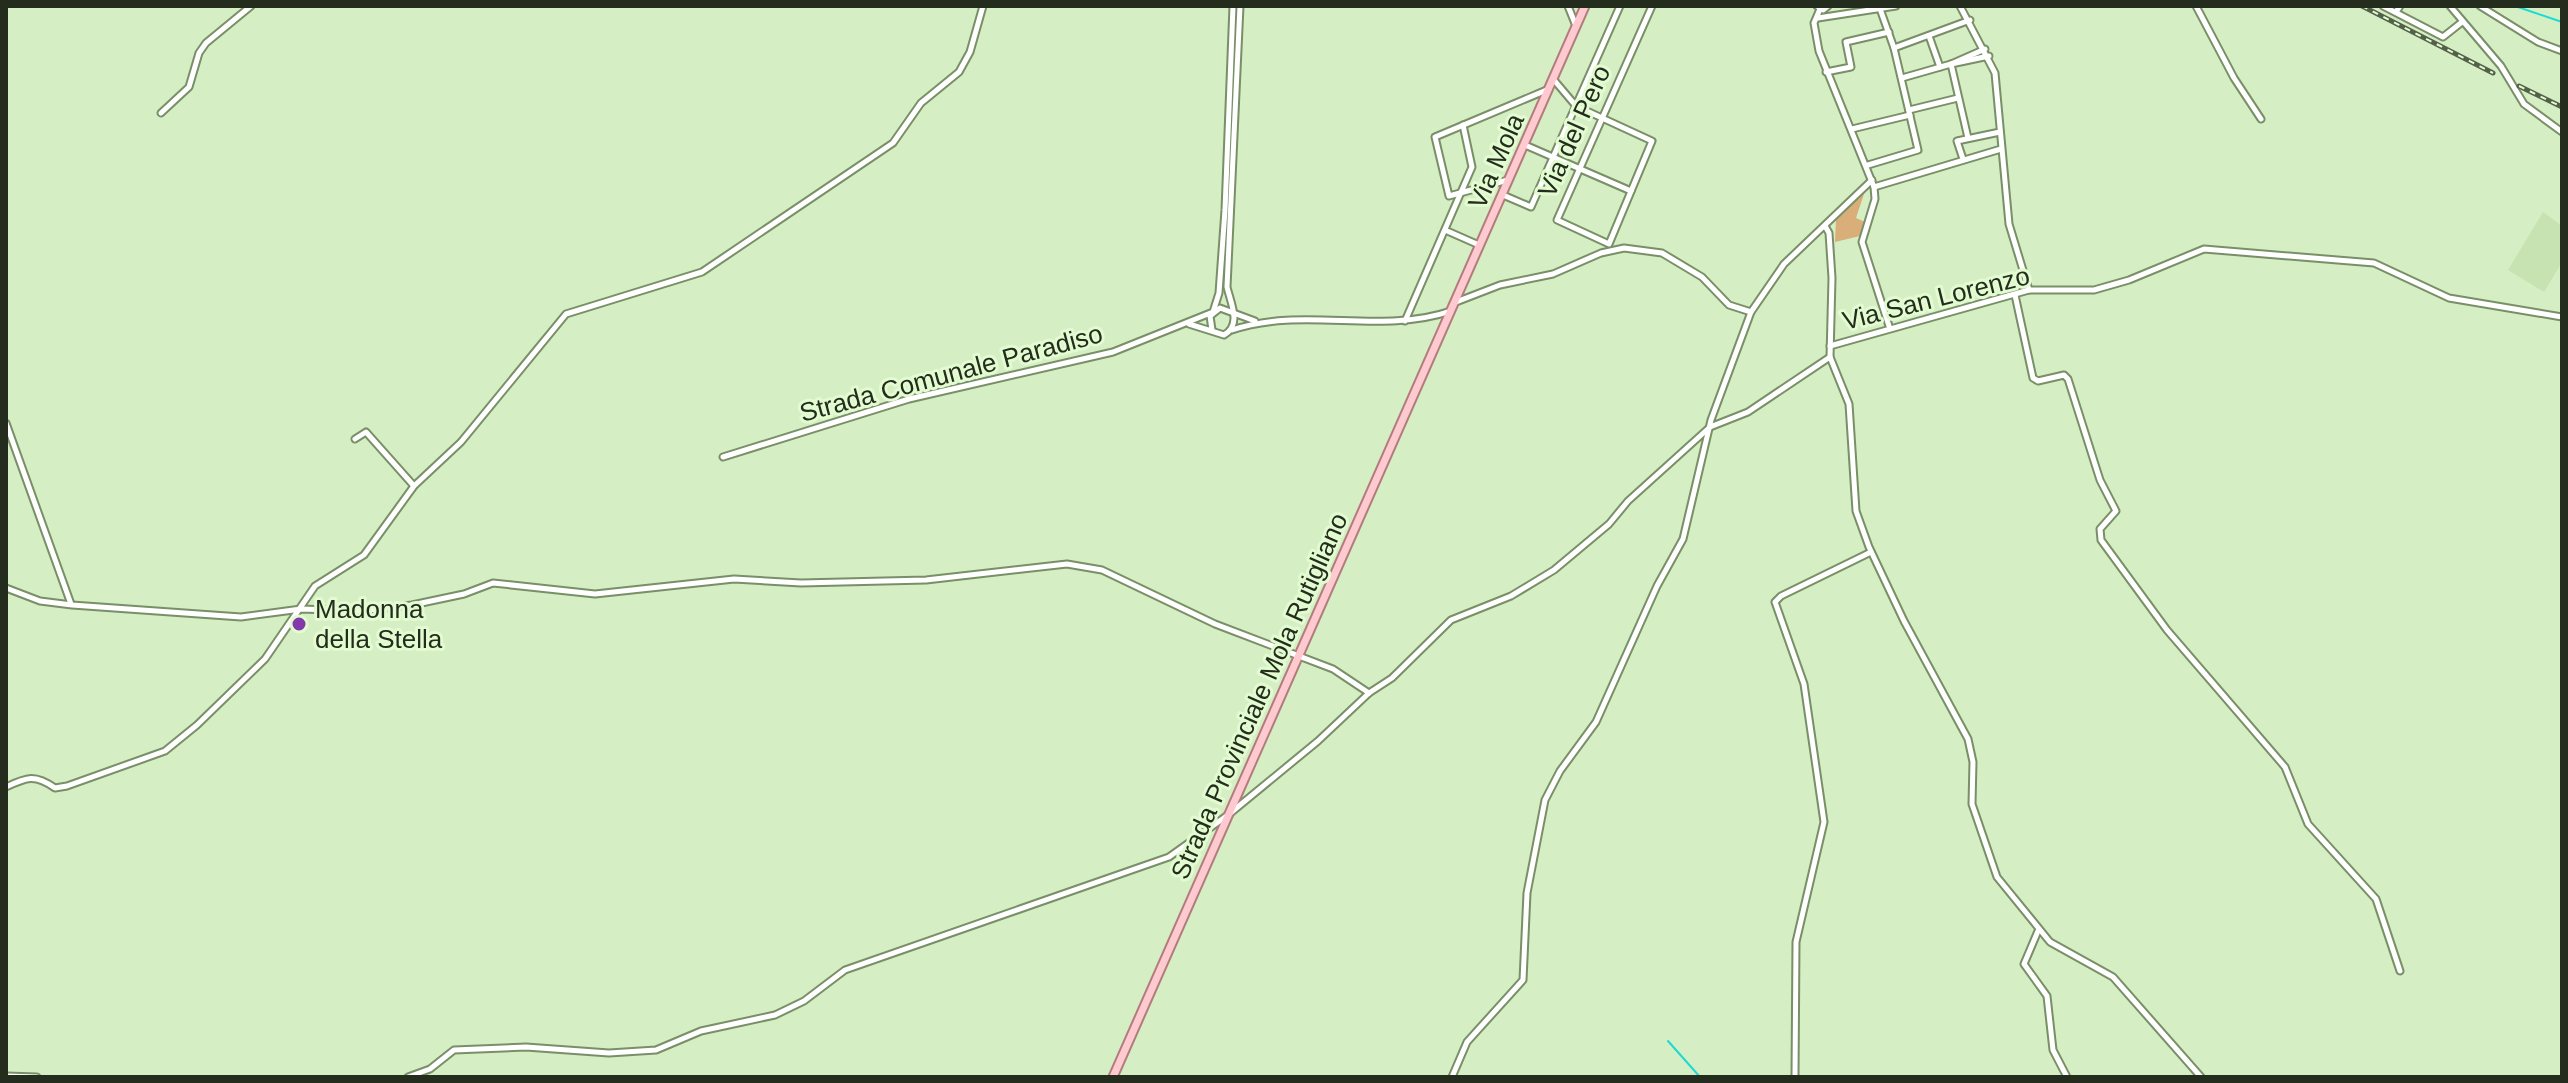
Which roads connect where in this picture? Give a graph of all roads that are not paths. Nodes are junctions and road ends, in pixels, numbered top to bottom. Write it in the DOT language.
graph roads {
  1 [pos="251,6"];
  2 [pos="983,6"];
  3 [pos="1233,6"];
  4 [pos="1240,6"];
  5 [pos="1568,6"];
  6 [pos="1585,6"];
  7 [pos="1620,6"];
  8 [pos="1652,6"];
  9 [pos="1896,6"];
  10 [pos="1960,6"];
  11 [pos="2196,6"];
  12 [pos="2383,6"];
  13 [pos="2400,6"];
  14 [pos="2450,6"];
  15 [pos="2480,6"];
  16 [pos="1825,7"];
  17 [pos="1880,8"];
  18 [pos="2396,12"];
  19 [pos="1817,18"];
  20 [pos="1970,20"];
  21 [pos="2462,22"];
  22 [pos="1576,27"];
  23 [pos="1889,32"];
  24 [pos="1929,36"];
  25 [pos="1894,48"];
  26 [pos="1985,49"];
  27 [pos="2562,51"];
  28 [pos="1989,56"];
  29 [pos="1951,64"];
  30 [pos="1940,67"];
  31 [pos="1826,72"];
  32 [pos="1902,78"];
  33 [pos="1552,84"];
  34 [pos="1958,98"];
  35 [pos="1576,106"];
  36 [pos="1909,112"];
  37 [pos="161,113"];
  38 [pos="1601,118"];
  39 [pos="2261,119"];
  40 [pos="1463,125"];
  41 [pos="1852,129"];
  42 [pos="2000,132"];
  43 [pos="2562,132"];
  44 [pos="1968,138"];
  45 [pos="1525,145"];
  46 [pos="2001,149"];
  47 [pos="1552,158"];
  48 [pos="1963,159"];
  49 [pos="1868,165"];
  50 [pos="1579,170"];
  51 [pos="1509,179"];
  52 [pos="1873,184"];
  53 [pos="1631,191"];
  54 [pos="1462,192"];
  55 [pos="1503,195"];
  56 [pos="1825,226"];
  57 [pos="1445,230"];
  58 [pos="1480,246"];
  59 [pos="2029,290"];
  60 [pos="2015,295"];
  61 [pos="1453,306"];
  62 [pos="1213,312"];
  63 [pos="1751,312"];
  64 [pos="1233,313"];
  65 [pos="2562,317"];
  66 [pos="1405,321"];
  67 [pos="1257,322"];
  68 [pos="1188,324"];
  69 [pos="1889,326"];
  70 [pos="1232,330"];
  71 [pos="1213,331"];
  72 [pos="1442,332"];
  73 [pos="1830,346"];
  74 [pos="1830,357"];
  75 [pos="6,423"];
  76 [pos="1710,427"];
  77 [pos="355,439"];
  78 [pos="723,457"];
  79 [pos="414,486"];
  80 [pos="1871,552"];
  81 [pos="6,588"];
  82 [pos="72,605"];
  83 [pos="301,609"];
  84 [pos="1298,656"];
  85 [pos="1369,693"];
  86 [pos="6,787"];
  87 [pos="1228,815"];
  88 [pos="2038,931"];
  89 [pos="2400,971"];
  90 [pos="6,1076"];
  91 [pos="37,1077"];
  92 [pos="408,1077"];
  93 [pos="1113,1077"];
  94 [pos="1452,1077"];
  95 [pos="1795,1077"];
  96 [pos="2067,1077"];
  97 [pos="2201,1077"];
  1 -- 37 [label="street"];
  2 -- 79 [label="street"];
  3 -- 62 [label="street"];
  4 -- 64 [label="street"];
  5 -- 22 [label="street"];
  6 -- 22 [label="main road, Via Mola"];
  7 -- 35 [label="street"];
  8 -- 38 [label="street, Via del Pero"];
  9 -- 17 [label="street"];
  10 -- 20 [label="street"];
  11 -- 39 [label="street"];
  12 -- 18 [label="street"];
  13 -- 18 [label="street"];
  14 -- 21 [label="street"];
  15 -- 27 [label="street"];
  16 -- 19 [label="street"];
  17 -- 19 [label="street"];
  17 -- 23 [label="street"];
  18 -- 21 [label="street"];
  19 -- 31 [label="street"];
  20 -- 24 [label="street"];
  20 -- 26 [label="street"];
  21 -- 43 [label="street"];
  22 -- 33 [label="main road, Via Mola"];
  23 -- 25 [label="street"];
  23 -- 31 [label="street"];
  24 -- 25 [label="street"];
  24 -- 30 [label="street"];
  25 -- 32 [label="street"];
  26 -- 28 [label="street"];
  26 -- 29 [label="street"];
  28 -- 29 [label="street"];
  28 -- 42 [label="street"];
  29 -- 30 [label="street"];
  29 -- 34 [label="street"];
  30 -- 32 [label="street"];
  31 -- 41 [label="street"];
  32 -- 36 [label="street"];
  33 -- 35 [label="street"];
  33 -- 40 [label="street"];
  33 -- 45 [label="main road, Via Mola"];
  34 -- 36 [label="street"];
  34 -- 44 [label="street"];
  35 -- 38 [label="street"];
  35 -- 47 [label="street"];
  36 -- 41 [label="street"];
  36 -- 49 [label="street"];
  38 -- 50 [label="street, Via del Pero"];
  38 -- 53 [label="street"];
  40 -- 54 [label="street"];
  40 -- 54 [label="street"];
  41 -- 49 [label="street"];
  42 -- 44 [label="street"];
  42 -- 46 [label="street"];
  44 -- 48 [label="street"];
  45 -- 47 [label="street"];
  45 -- 51 [label="main road, Via Mola"];
  46 -- 48 [label="street"];
  46 -- 59 [label="street"];
  47 -- 50 [label="street"];
  47 -- 55 [label="street"];
  48 -- 52 [label="street"];
  49 -- 52 [label="street"];
  50 -- 53 [label="street"];
  50 -- 53 [label="street, Via del Pero"];
  51 -- 54 [label="street"];
  51 -- 55 [label="main road, Via Mola"];
  52 -- 56 [label="street"];
  52 -- 69 [label="street"];
  54 -- 57 [label="street"];
  55 -- 58 [label="main road, Via Mola"];
  56 -- 63 [label="street"];
  56 -- 73 [label="street"];
  57 -- 58 [label="street"];
  57 -- 66 [label="street"];
  58 -- 61 [label="main road, Via Mola"];
  59 -- 60 [label="street, Via San Lorenzo"];
  59 -- 65 [label="street, Via San Lorenzo"];
  60 -- 69 [label="street, Via San Lorenzo"];
  60 -- 89 [label="street"];
  61 -- 63 [label="street"];
  61 -- 66 [label="street"];
  61 -- 72 [label="main road, Via Mola"];
  62 -- 64 [label="street"];
  62 -- 68 [label="street, Strada Comunale Paradiso"];
  62 -- 71 [label="street"];
  63 -- 76 [label="street"];
  64 -- 67 [label="street"];
  64 -- 70 [label="street"];
  66 -- 67 [label="street"];
  67 -- 70 [label="street"];
  68 -- 71 [label="street"];
  68 -- 78 [label="street, Strada Comunale Paradiso"];
  69 -- 73 [label="street, Via San Lorenzo"];
  70 -- 71 [label="street"];
  72 -- 84 [label="main road, Strada Provinciale Mola Rutigliano"];
  73 -- 74 [label="street"];
  74 -- 76 [label="street, Via San Lorenzo"];
  74 -- 80 [label="street"];
  75 -- 82 [label="street"];
  76 -- 85 [label="street"];
  76 -- 94 [label="street"];
  77 -- 79 [label="street"];
  79 -- 83 [label="street"];
  80 -- 88 [label="street"];
  80 -- 95 [label="street"];
  81 -- 82 [label="street"];
  82 -- 83 [label="street"];
  83 -- 84 [label="street"];
  83 -- 86 [label="street"];
  84 -- 85 [label="street"];
  84 -- 87 [label="main road, Strada Provinciale Mola Rutigliano"];
  85 -- 87 [label="street"];
  87 -- 92 [label="street"];
  87 -- 93 [label="main road, Strada Provinciale Mola Rutigliano"];
  88 -- 96 [label="street"];
  88 -- 97 [label="street"];
  90 -- 91 [label="street"];
}
